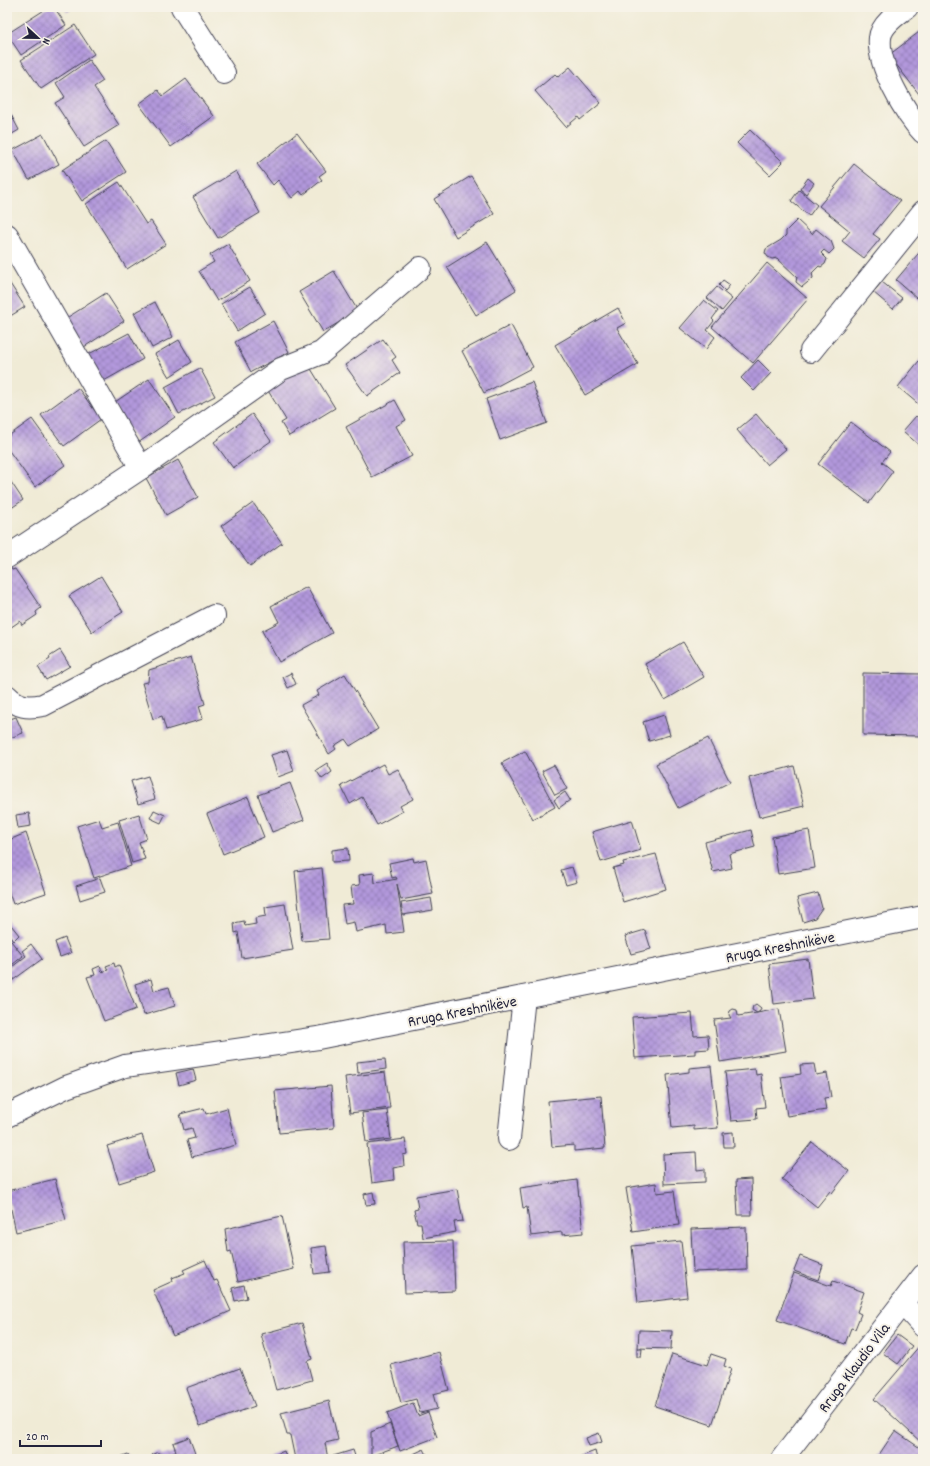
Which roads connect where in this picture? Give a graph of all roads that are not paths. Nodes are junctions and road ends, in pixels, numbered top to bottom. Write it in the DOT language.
graph roads {
  1 [pos="182,7"];
  2 [pos="908,7"];
  3 [pos="224,73"];
  4 [pos="923,132"];
  5 [pos="923,212"];
  6 [pos="7,234"];
  7 [pos="420,268"];
  8 [pos="811,351"];
  9 [pos="140,468"];
  10 [pos="7,557"];
  11 [pos="214,616"];
  12 [pos="7,696"];
  13 [pos="923,917"];
  14 [pos="524,997"];
  15 [pos="10,1108"];
  16 [pos="509,1139"];
  17 [pos="923,1276"];
  18 [pos="902,1303"];
  19 [pos="923,1326"];
  20 [pos="782,1459"];
  1 -- 3 [label="street"];
  2 -- 4 [label="street"];
  5 -- 8 [label="street"];
  6 -- 9 [label="street"];
  7 -- 9 [label="street"];
  9 -- 10 [label="street"];
  11 -- 12 [label="street"];
  13 -- 14 [label="street, Rruga Kreshnikëve"];
  14 -- 15 [label="street, Rruga Kreshnikëve"];
  14 -- 16 [label="street"];
  17 -- 18 [label="street, Rruga Klaudio Vila"];
  18 -- 19 [label="street"];
  18 -- 20 [label="street, Rruga Klaudio Vila"];
}
